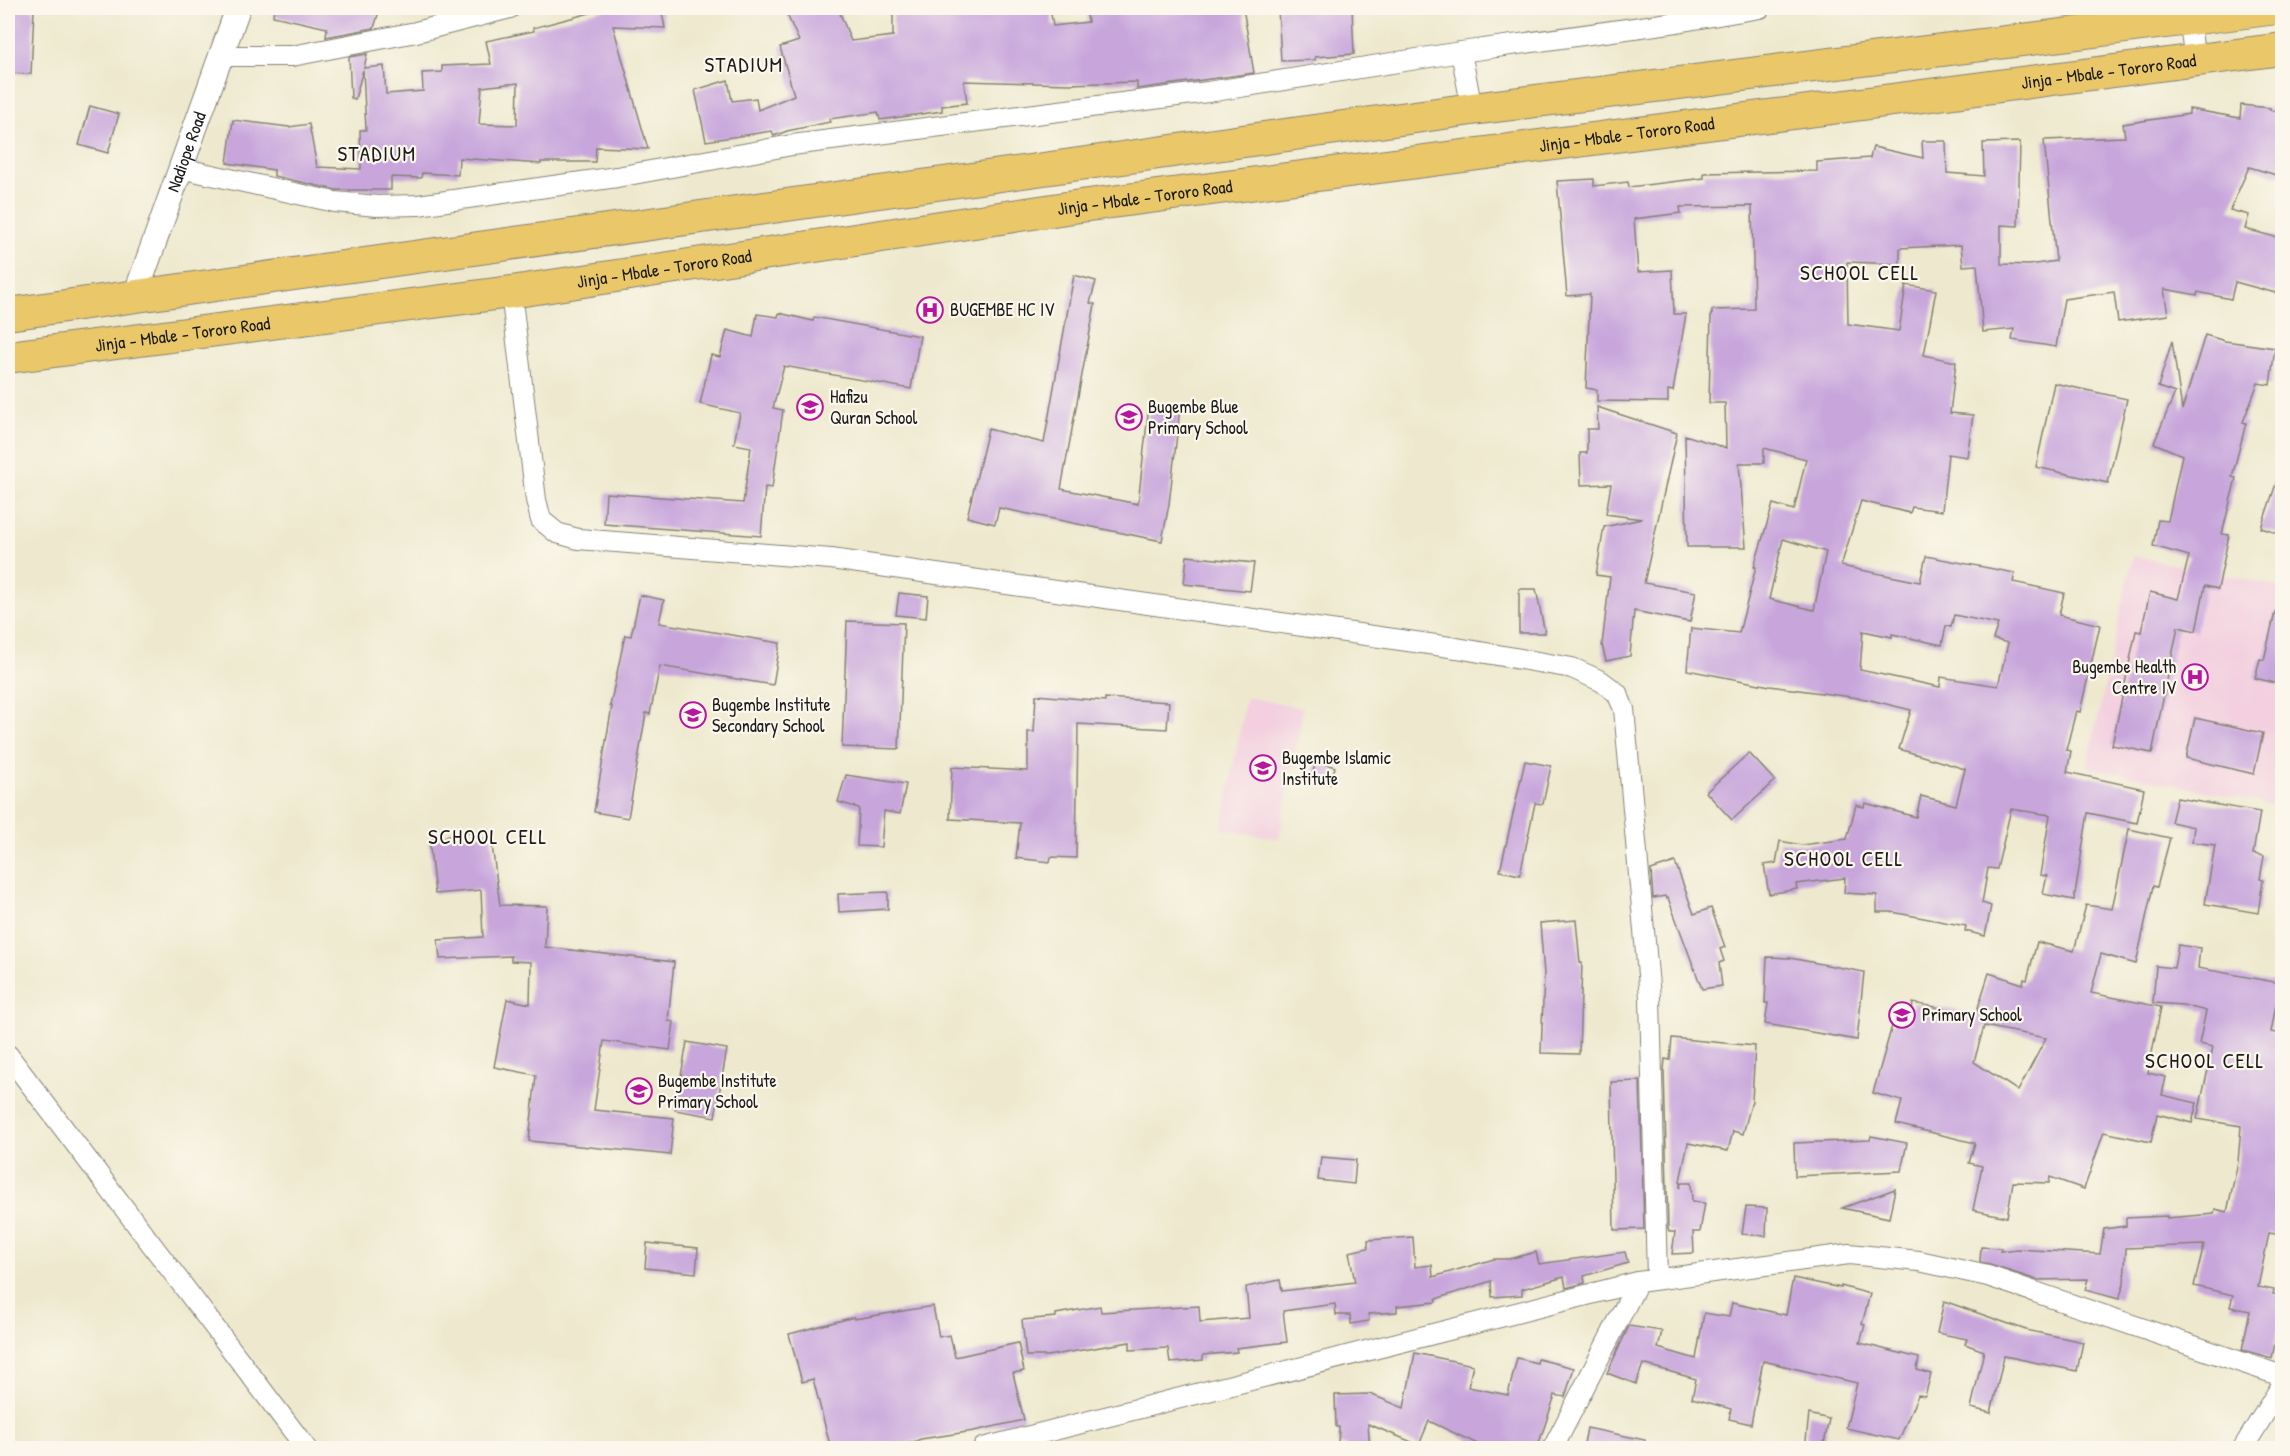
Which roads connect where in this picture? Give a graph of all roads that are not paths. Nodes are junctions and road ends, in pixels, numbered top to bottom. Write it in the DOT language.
graph roads {
  1 [pos="238,8"];
  2 [pos="510,8"];
  3 [pos="1760,8"];
  4 [pos="2277,8"];
  5 [pos="2189,14"];
  6 [pos="2283,49"];
  7 [pos="1461,52"];
  8 [pos="221,56"];
  9 [pos="2195,61"];
  10 [pos="1472,109"];
  11 [pos="180,168"];
  12 [pos="511,292"];
  13 [pos="135,296"];
  14 [pos="8,314"];
  15 [pos="8,357"];
  16 [pos="8,1055"];
  17 [pos="1648,1281"];
  18 [pos="2283,1376"];
  19 [pos="2283,1384"];
  20 [pos="306,1449"];
  21 [pos="983,1449"];
  22 [pos="1553,1449"];
  23 [pos="2243,1449"];
  1 -- 8 [label="street, Nadiope Road"];
  2 -- 8 [label="street"];
  3 -- 7 [label="street"];
  4 -- 5 [label="highway"];
  5 -- 9 [label="street"];
  5 -- 10 [label="highway"];
  6 -- 9 [label="highway, Jinja - Mbale - Tororo Road"];
  7 -- 10 [label="street"];
  7 -- 11 [label="street"];
  8 -- 11 [label="street, Nadiope Road"];
  9 -- 12 [label="highway, Jinja - Mbale - Tororo Road"];
  10 -- 13 [label="highway"];
  11 -- 13 [label="street, Nadiope Road"];
  12 -- 15 [label="highway, Jinja - Mbale - Tororo Road"];
  12 -- 17 [label="street"];
  13 -- 14 [label="highway"];
  16 -- 20 [label="street"];
  17 -- 18 [label="street"];
  17 -- 21 [label="street"];
  17 -- 22 [label="street"];
  19 -- 23 [label="street"];
}
